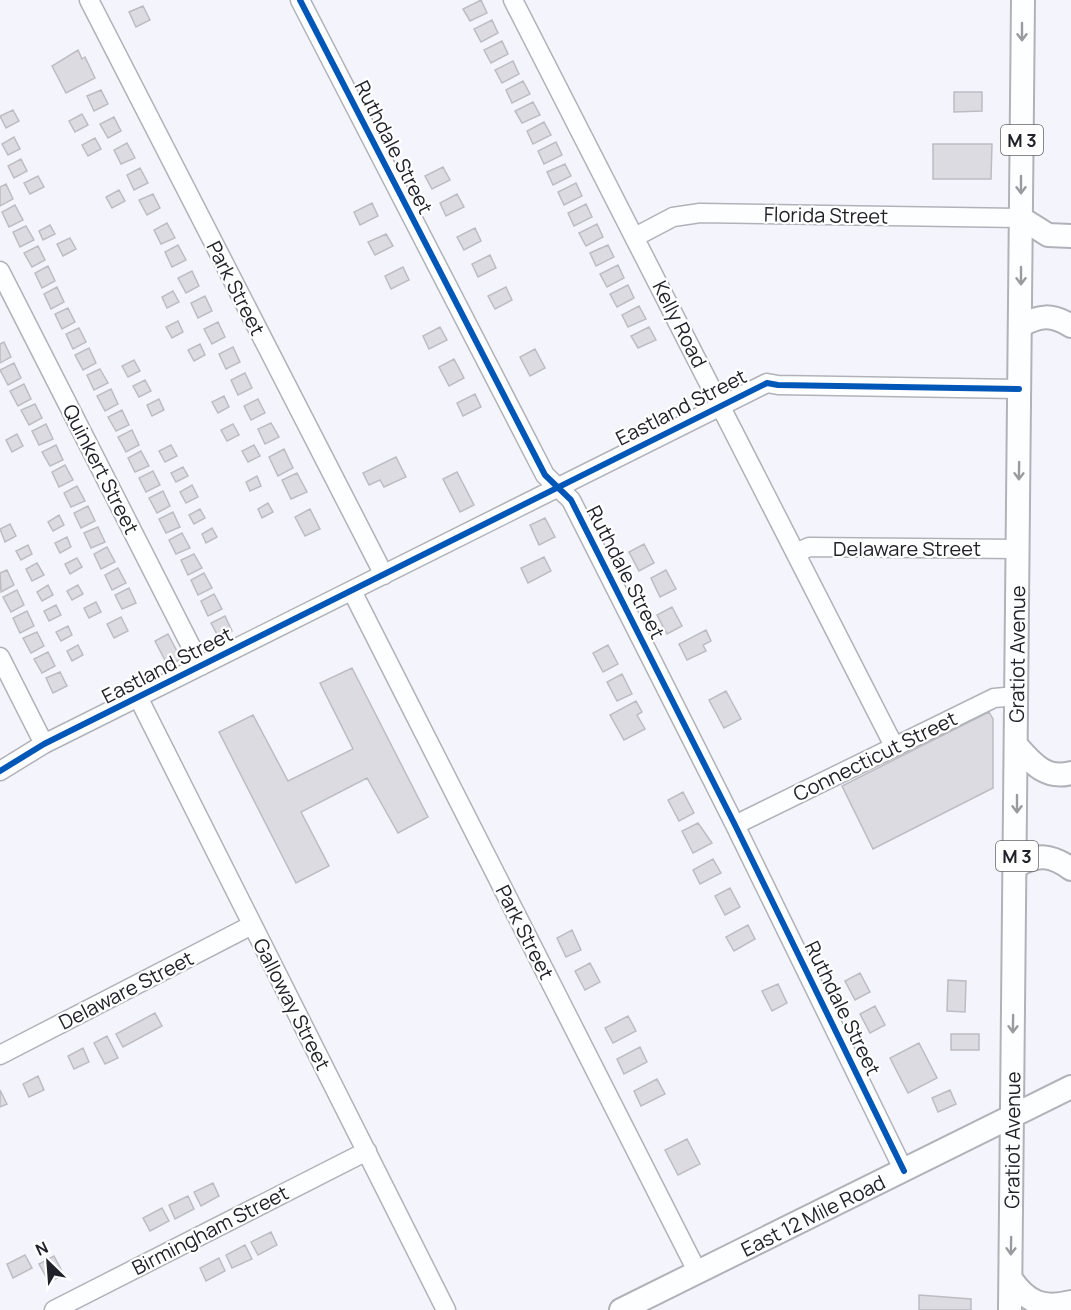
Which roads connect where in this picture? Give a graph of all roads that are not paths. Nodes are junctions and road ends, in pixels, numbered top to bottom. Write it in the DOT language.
graph roads {
  1 [pos="89,0"];
  2 [pos="300,0"];
  3 [pos="513,0"];
  4 [pos="1023,0"];
  5 [pos="1021,218"];
  6 [pos="1071,236"];
  7 [pos="635,237"];
  8 [pos="0,271"];
  9 [pos="1020,326"];
  10 [pos="1071,326"];
  11 [pos="1019,389"];
  12 [pos="722,405"];
  13 [pos="558,488"];
  14 [pos="1018,549"];
  15 [pos="796,553"];
  16 [pos="384,575"];
  17 [pos="351,591"];
  18 [pos="0,657"];
  19 [pos="201,666"];
  20 [pos="1017,696"];
  21 [pos="138,698"];
  22 [pos="44,744"];
  23 [pos="894,746"];
  24 [pos="1017,746"];
  25 [pos="0,771"];
  26 [pos="1071,773"];
  27 [pos="735,825"];
  28 [pos="1017,866"];
  29 [pos="1071,869"];
  30 [pos="252,925"];
  31 [pos="0,1055"];
  32 [pos="1071,1088"];
  33 [pos="1012,1115"];
  34 [pos="367,1151"];
  35 [pos="904,1171"];
  36 [pos="698,1273"];
  37 [pos="1011,1280"];
  38 [pos="1071,1302"];
  39 [pos="632,1308"];
  40 [pos="54,1310"];
  41 [pos="446,1310"];
  42 [pos="1010,1310"];
  1 -- 16 [label="street, Park Street"];
  2 -- 13 [label="street, Ruthdale Street"];
  3 -- 7 [label="street, Kelly Road"];
  4 -- 5 [label="main road, Gratiot Avenue / M 3, one-way"];
  5 -- 6 [label="main road"];
  5 -- 7 [label="street, Florida Street"];
  5 -- 9 [label="main road, Gratiot Avenue / M 3, one-way"];
  7 -- 12 [label="street, Kelly Road"];
  8 -- 19 [label="street, Quinkert Street"];
  9 -- 10 [label="main road"];
  9 -- 11 [label="main road, Gratiot Avenue / M 3"];
  11 -- 12 [label="street, Eastland Street"];
  11 -- 14 [label="main road, Gratiot Avenue / M 3, one-way"];
  12 -- 13 [label="street, Eastland Street"];
  12 -- 15 [label="street, Kelly Road"];
  13 -- 16 [label="street, Eastland Street"];
  13 -- 27 [label="street, Ruthdale Street"];
  14 -- 15 [label="street, Delaware Street"];
  14 -- 20 [label="main road, Gratiot Avenue / M 3"];
  15 -- 23 [label="street, Kelly Road"];
  16 -- 17 [label="street, Eastland Street"];
  17 -- 19 [label="street, Eastland Street"];
  17 -- 36 [label="street, Park Street"];
  18 -- 22 [label="street"];
  19 -- 21 [label="street, Eastland Street"];
  20 -- 23 [label="street, Connecticut Street"];
  20 -- 24 [label="main road, Gratiot Avenue / M 3"];
  21 -- 22 [label="street, Eastland Street"];
  21 -- 30 [label="street, Galloway Street"];
  22 -- 25 [label="street, Eastland Street"];
  23 -- 27 [label="street, Connecticut Street"];
  24 -- 26 [label="main road"];
  24 -- 28 [label="main road, Gratiot Avenue / M 3, one-way"];
  27 -- 35 [label="street, Ruthdale Street"];
  28 -- 29 [label="main road"];
  28 -- 33 [label="main road, Gratiot Avenue / M 3, one-way"];
  30 -- 31 [label="street, Delaware Street"];
  30 -- 34 [label="street, Galloway Street"];
  32 -- 33 [label="main road, East 12 Mile Road"];
  33 -- 35 [label="main road, East 12 Mile Road"];
  33 -- 37 [label="main road, Gratiot Avenue / M 3, one-way"];
  34 -- 40 [label="street, Birmingham Street"];
  34 -- 41 [label="street, Galloway Street"];
  35 -- 36 [label="main road, East 12 Mile Road"];
  36 -- 39 [label="main road, East 12 Mile Road"];
  37 -- 38 [label="main road"];
  37 -- 42 [label="main road, Gratiot Avenue / M 3"];
}
